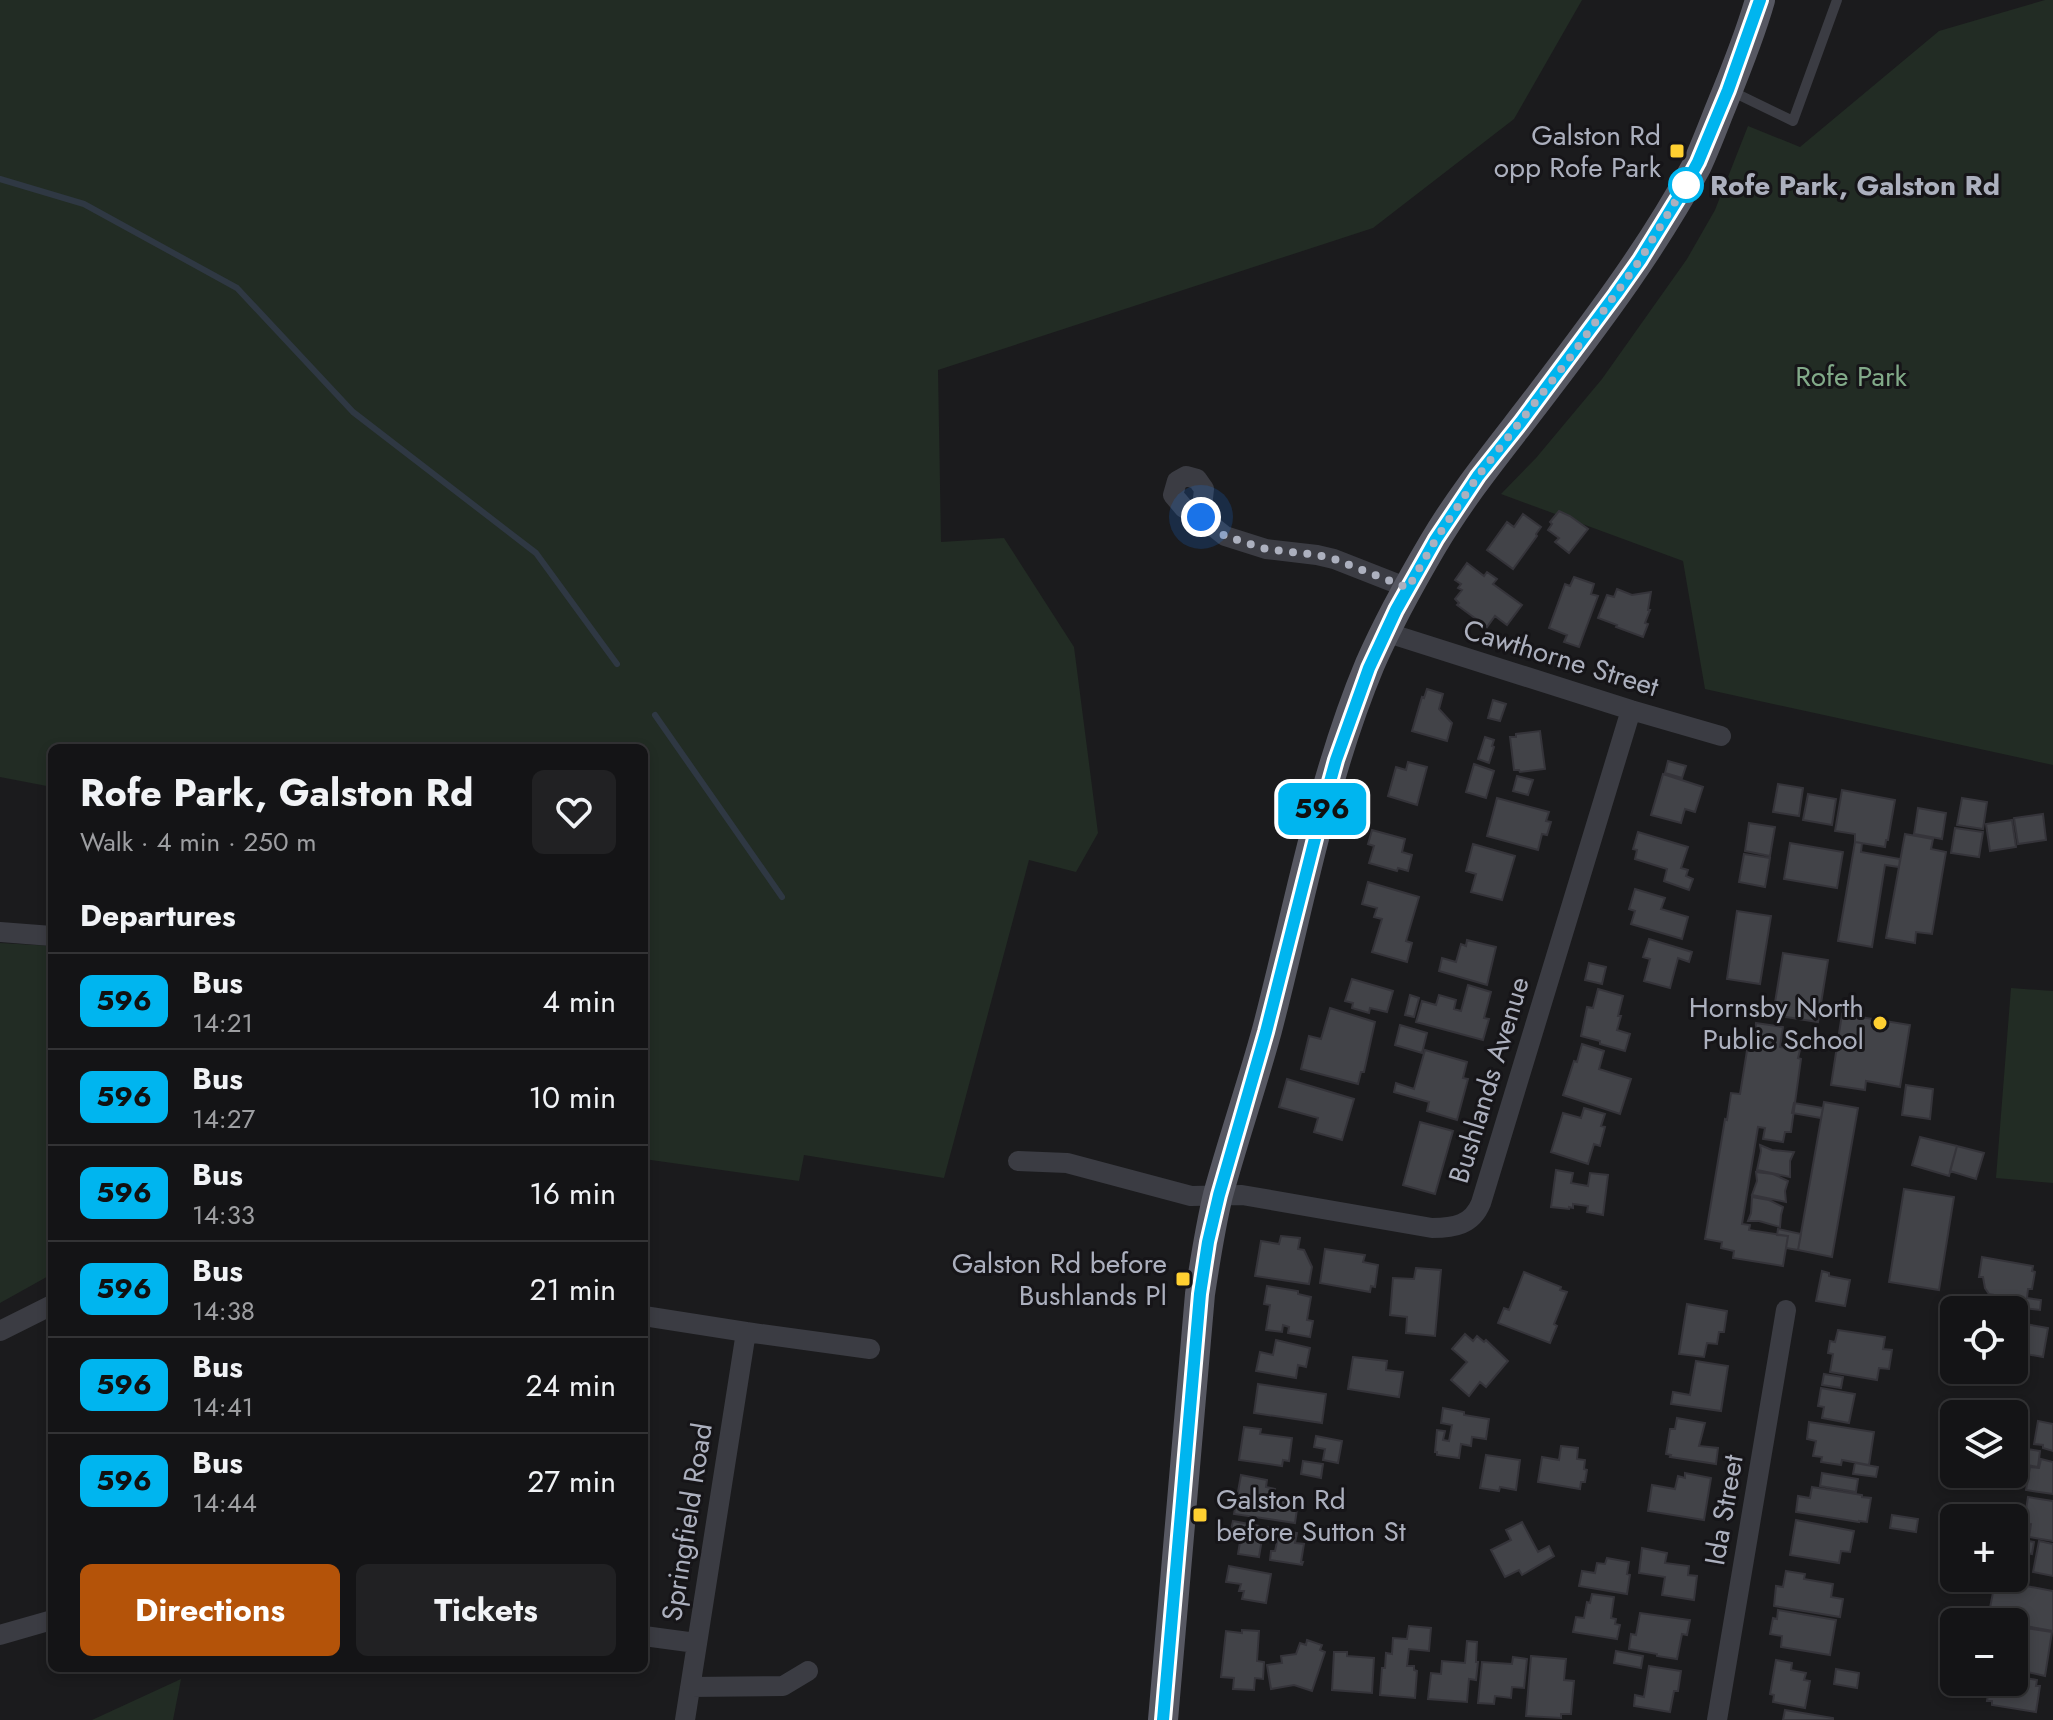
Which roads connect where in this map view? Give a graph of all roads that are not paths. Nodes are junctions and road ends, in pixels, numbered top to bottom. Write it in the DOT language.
graph roads {
  1 [pos="1760,0"];
  2 [pos="1837,0"];
  3 [pos="1728,90"];
  4 [pos="1201,517"];
  5 [pos="1408,588"];
  6 [pos="1385,632"];
  7 [pos="1631,710"];
  8 [pos="1721,736"];
  9 [pos="0,932"];
  10 [pos="48,936"];
  11 [pos="1018,1161"];
  12 [pos="1219,1195"];
  13 [pos="48,1307"];
  14 [pos="1786,1310"];
  15 [pos="648,1317"];
  16 [pos="0,1331"];
  17 [pos="746,1332"];
  18 [pos="870,1349"];
  19 [pos="48,1621"];
  20 [pos="0,1635"];
  21 [pos="648,1637"];
  22 [pos="696,1643"];
  23 [pos="808,1671"];
  24 [pos="690,1687"];
  25 [pos="685,1720"];
  26 [pos="1163,1720"];
  27 [pos="1717,1720"];
  1 -- 3 [label="main road"];
  2 -- 3 [label="lane"];
  3 -- 5 [label="main road"];
  4 -- 5 [label="street"];
  5 -- 6 [label="main road"];
  6 -- 7 [label="street, Cawthorne Street"];
  6 -- 12 [label="main road"];
  7 -- 8 [label="street, Cawthorne Street"];
  7 -- 12 [label="street, Bushlands Avenue"];
  9 -- 10 [label="street"];
  11 -- 12 [label="street"];
  12 -- 26 [label="main road"];
  13 -- 16 [label="street"];
  14 -- 27 [label="street, Ida Street"];
  15 -- 17 [label="street"];
  17 -- 18 [label="street"];
  17 -- 22 [label="street, Springfield Road"];
  19 -- 20 [label="street"];
  21 -- 22 [label="street"];
  22 -- 24 [label="street, Springfield Road"];
  23 -- 24 [label="street"];
  24 -- 25 [label="street, Springfield Road"];
}
